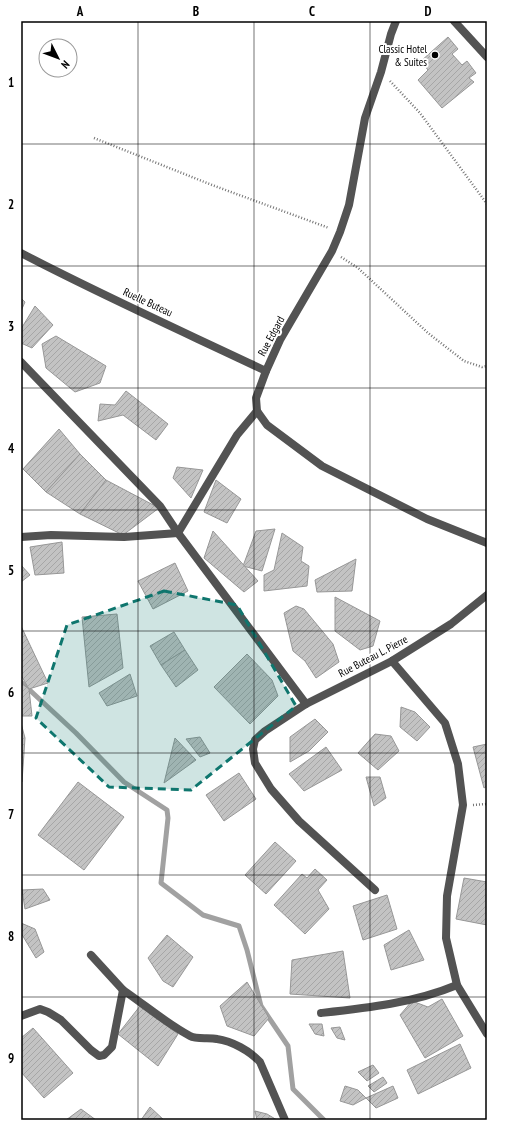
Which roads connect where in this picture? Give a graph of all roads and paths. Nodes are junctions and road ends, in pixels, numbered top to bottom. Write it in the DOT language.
graph roads {
  1 [pos="396,21"];
  2 [pos="454,21"];
  3 [pos="487,57"];
  4 [pos="381,72"];
  5 [pos="94,138"];
  6 [pos="487,204"];
  7 [pos="340,232"];
  8 [pos="332,251"];
  9 [pos="21,253"];
  10 [pos="21,362"];
  11 [pos="487,366"];
  12 [pos="266,371"];
  13 [pos="257,412"];
  14 [pos="178,533"];
  15 [pos="21,537"];
  16 [pos="487,543"];
  17 [pos="487,595"];
  18 [pos="392,661"];
  19 [pos="306,704"];
  20 [pos="375,890"];
  21 [pos="91,955"];
  22 [pos="457,985"];
  23 [pos="123,990"];
  24 [pos="321,1013"];
  25 [pos="21,1016"];
  26 [pos="487,1034"];
  27 [pos="285,1120"];
  1 -- 4 [label="street, Rue Edgard"];
  2 -- 3 [label="street"];
  4 -- 6 [label="path"];
  4 -- 7 [label="street, Rue Edgard"];
  5 -- 7 [label="path"];
  7 -- 8 [label="street, Rue Edgard"];
  8 -- 11 [label="path"];
  8 -- 12 [label="street, Rue Edgard"];
  9 -- 12 [label="street, Ruelle Buteau"];
  10 -- 14 [label="street"];
  12 -- 13 [label="street, Rue Edgard"];
  13 -- 14 [label="street"];
  13 -- 16 [label="street"];
  14 -- 15 [label="street"];
  14 -- 19 [label="street"];
  17 -- 18 [label="street, Rue Buteau L. Pierre"];
  18 -- 19 [label="street, Rue Buteau L. Pierre"];
  18 -- 22 [label="street"];
  19 -- 20 [label="street, Rue Buteau L. Pierre"];
  21 -- 23 [label="street"];
  22 -- 24 [label="street"];
  22 -- 26 [label="street"];
  23 -- 25 [label="street"];
  23 -- 27 [label="street"];
}
